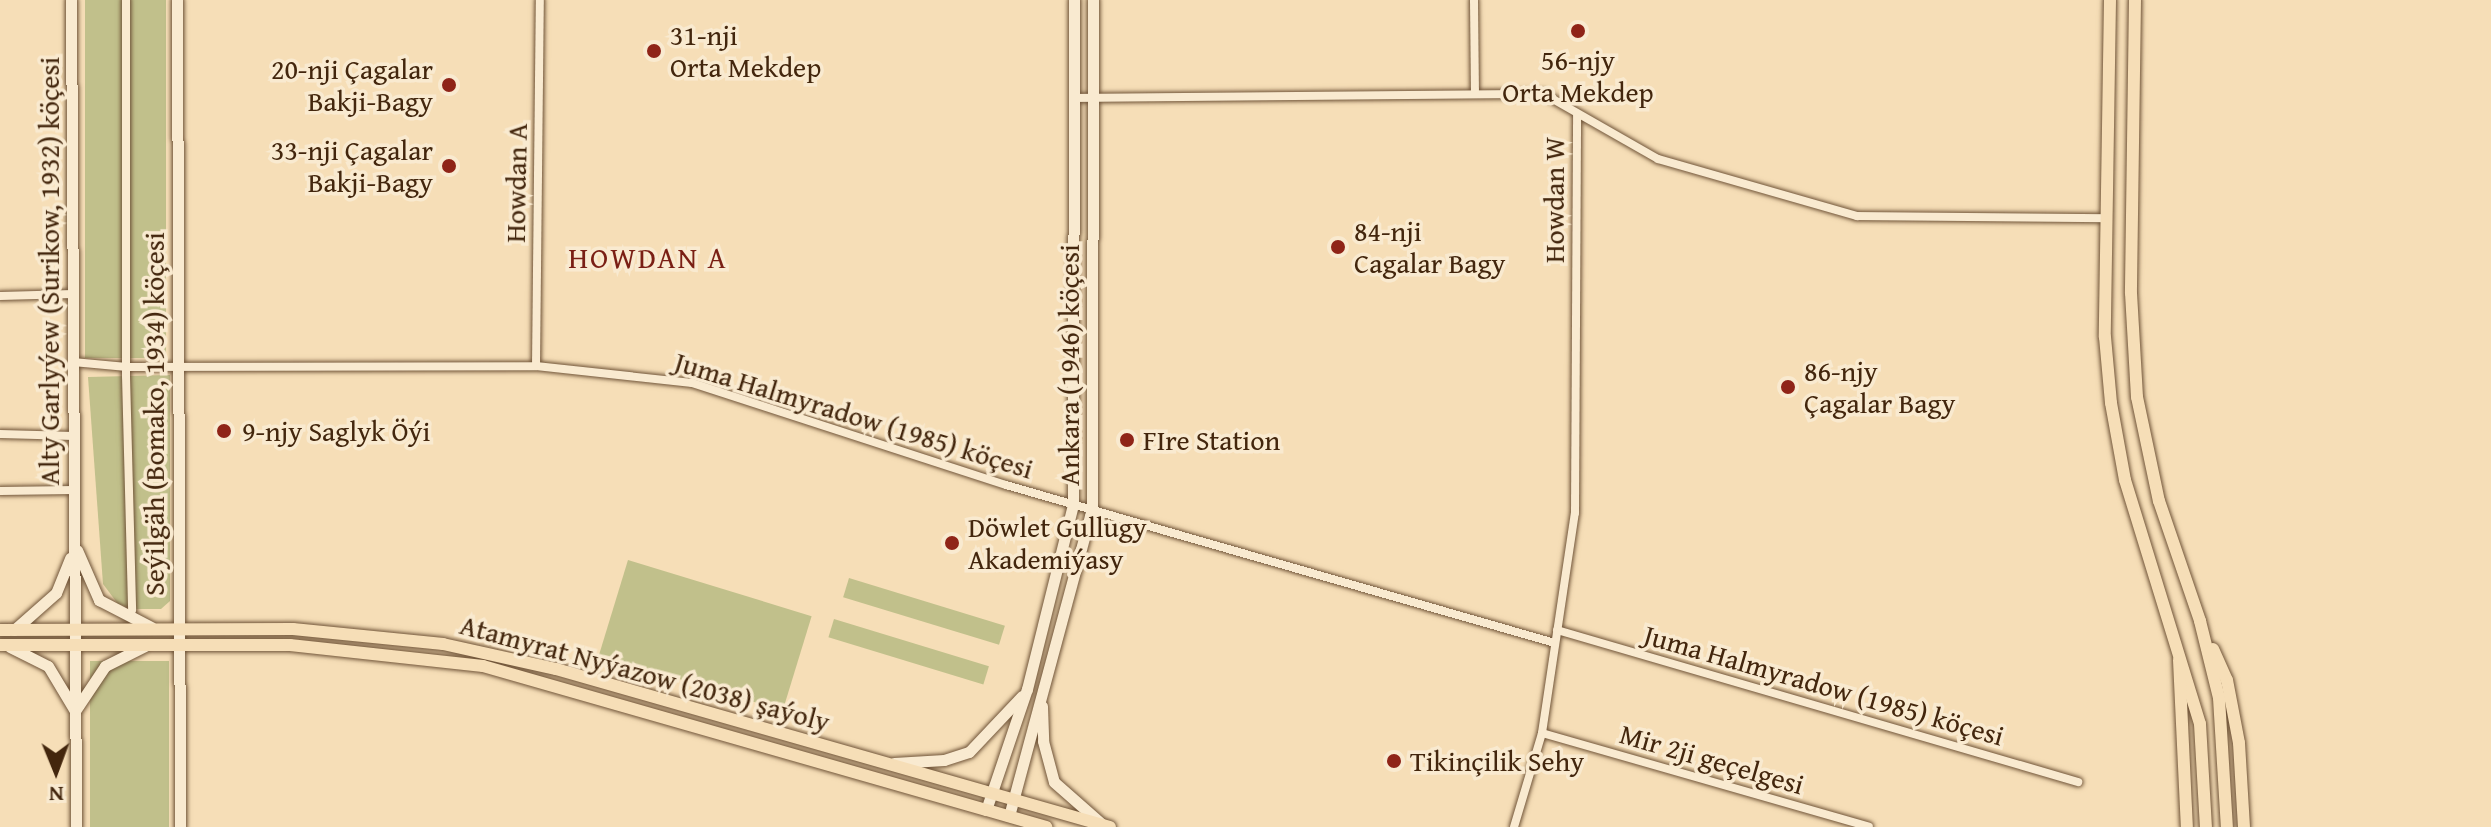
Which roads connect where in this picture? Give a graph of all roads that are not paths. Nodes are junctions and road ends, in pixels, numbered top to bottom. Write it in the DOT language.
graph roads {
  1 [pos="71,0"];
  2 [pos="126,0"];
  3 [pos="177,0"];
  4 [pos="540,0"];
  5 [pos="1074,0"];
  6 [pos="1093,0"];
  7 [pos="1474,0"];
  8 [pos="2110,0"];
  9 [pos="2135,0"];
  10 [pos="1475,93"];
  11 [pos="1075,98"];
  12 [pos="1094,98"];
  13 [pos="1577,115"];
  14 [pos="2106,218"];
  15 [pos="73,294"];
  16 [pos="0,296"];
  17 [pos="73,362"];
  18 [pos="178,366"];
  19 [pos="536,366"];
  20 [pos="127,367"];
  21 [pos="0,434"];
  22 [pos="74,436"];
  23 [pos="74,490"];
  24 [pos="0,491"];
  25 [pos="1073,504"];
  26 [pos="1092,509"];
  27 [pos="74,541"];
  28 [pos="132,610"];
  29 [pos="2200,621"];
  30 [pos="162,629"];
  31 [pos="179,629"];
  32 [pos="0,630"];
  33 [pos="14,630"];
  34 [pos="75,630"];
  35 [pos="1557,630"];
  36 [pos="2179,641"];
  37 [pos="1555,643"];
  38 [pos="3,645"];
  39 [pos="76,645"];
  40 [pos="148,645"];
  41 [pos="179,645"];
  42 [pos="1027,689"];
  43 [pos="1042,693"];
  44 [pos="75,712"];
  45 [pos="1542,733"];
  46 [pos="893,763"];
  47 [pos="2078,782"];
  48 [pos="992,793"];
  49 [pos="1013,798"];
  50 [pos="986,810"];
  51 [pos="1009,816"];
  52 [pos="1107,826"];
  53 [pos="76,827"];
  54 [pos="180,827"];
  55 [pos="1046,827"];
  56 [pos="1515,827"];
  57 [pos="1869,827"];
  58 [pos="2187,827"];
  59 [pos="2206,827"];
  60 [pos="2227,827"];
  61 [pos="2244,827"];
  1 -- 15 [label="street, Alty Garlyýew (Surikow, 1932) köçesi"];
  2 -- 20 [label="street"];
  3 -- 18 [label="street, Seýilgäh (Bomako, 1934) köçesi"];
  4 -- 19 [label="street, Howdan A"];
  5 -- 11 [label="street, Ankara (1946) köçesi"];
  6 -- 12 [label="street, Ankara (1946) köçesi"];
  7 -- 10 [label="street"];
  8 -- 14 [label="main road"];
  9 -- 29 [label="main road"];
  10 -- 12 [label="street"];
  10 -- 13 [label="street"];
  11 -- 12 [label="street"];
  11 -- 25 [label="street, Ankara (1946) köçesi"];
  12 -- 26 [label="street, Ankara (1946) köçesi"];
  13 -- 14 [label="street, Howdan W"];
  13 -- 35 [label="street, Howdan W"];
  14 -- 36 [label="main road"];
  15 -- 16 [label="street"];
  15 -- 17 [label="street, Alty Garlyýew (Surikow, 1932) köçesi"];
  17 -- 20 [label="street, Juma Halmyradow (1985) köçesi"];
  17 -- 22 [label="street, Alty Garlyýew (Surikow, 1932) köçesi"];
  18 -- 19 [label="street, Juma Halmyradow (1985) köçesi"];
  18 -- 20 [label="street, Juma Halmyradow (1985) köçesi"];
  18 -- 31 [label="street, Seýilgäh (Bomako, 1934) köçesi"];
  19 -- 25 [label="street, Juma Halmyradow (1985) köçesi"];
  20 -- 28 [label="street"];
  21 -- 22 [label="street"];
  22 -- 23 [label="street, Alty Garlyýew (Surikow, 1932) köçesi"];
  23 -- 24 [label="street"];
  23 -- 27 [label="street, Alty Garlyýew (Surikow, 1932) köçesi"];
  25 -- 26 [label="street, Juma Halmyradow (1985) köçesi"];
  25 -- 42 [label="street, Ankara (1946) köçesi"];
  26 -- 37 [label="street, Juma Halmyradow (1985) köçesi"];
  26 -- 43 [label="street, Ankara (1946) köçesi"];
  27 -- 30 [label="street, Alty Garlyýew (Surikow, 1932) köçesi"];
  27 -- 33 [label="street"];
  27 -- 34 [label="street, Alty Garlyýew (Surikow, 1932) köçesi"];
  29 -- 60 [label="main road"];
  29 -- 61 [label="main road"];
  30 -- 31 [label="main road, Atamyrat Nyýazow (2038) şaýoly"];
  30 -- 34 [label="main road, Atamyrat Nyýazow (2038) şaýoly"];
  31 -- 41 [label="street, Seýilgäh (Bomako, 1934) köçesi"];
  31 -- 46 [label="main road, Atamyrat Nyýazow (2038) şaýoly"];
  32 -- 33 [label="main road, Atamyrat Nyýazow (2038) şaýoly"];
  33 -- 34 [label="main road, Atamyrat Nyýazow (2038) şaýoly"];
  34 -- 39 [label="street, Alty Garlyýew (Surikow, 1932) köçesi"];
  35 -- 37 [label="street, Howdan W"];
  35 -- 47 [label="street, Juma Halmyradow (1985) köçesi"];
  36 -- 58 [label="main road"];
  36 -- 59 [label="main road"];
  37 -- 45 [label="street, Howdan W"];
  38 -- 39 [label="main road, Atamyrat Nyýazow (2038) şaýoly"];
  38 -- 44 [label="street, Alty Garlyýew (Surikow, 1932) köçesi"];
  39 -- 40 [label="main road, Atamyrat Nyýazow (2038) şaýoly"];
  39 -- 44 [label="street, Alty Garlyýew (Surikow, 1932) köçesi"];
  40 -- 41 [label="main road, Atamyrat Nyýazow (2038) şaýoly"];
  40 -- 44 [label="street, Atamyrat Nyýazow (2038) şaýoly"];
  41 -- 50 [label="main road, Atamyrat Nyýazow (2038) şaýoly"];
  41 -- 54 [label="street, Seýilgäh (Bomako, 1934) köçesi"];
  42 -- 46 [label="street"];
  42 -- 48 [label="street, Ankara (1946) köçesi"];
  43 -- 49 [label="street, Ankara (1946) köçesi"];
  43 -- 52 [label="street"];
  44 -- 53 [label="street, Alty Garlyýew (Surikow, 1932) köçesi"];
  45 -- 56 [label="street, Howdan W"];
  45 -- 57 [label="street, Mir 2ji geçelgesi"];
  46 -- 48 [label="main road, Atamyrat Nyýazow (2038) şaýoly"];
  48 -- 49 [label="main road, Atamyrat Nyýazow (2038) şaýoly"];
  48 -- 50 [label="street, Ankara (1946) köçesi"];
  49 -- 51 [label="street, Ankara (1946) köçesi"];
  49 -- 52 [label="main road, Atamyrat Nyýazow (2038) şaýoly"];
  50 -- 51 [label="main road, Atamyrat Nyýazow (2038) şaýoly"];
  51 -- 55 [label="main road, Atamyrat Nyýazow (2038) şaýoly"];
}
